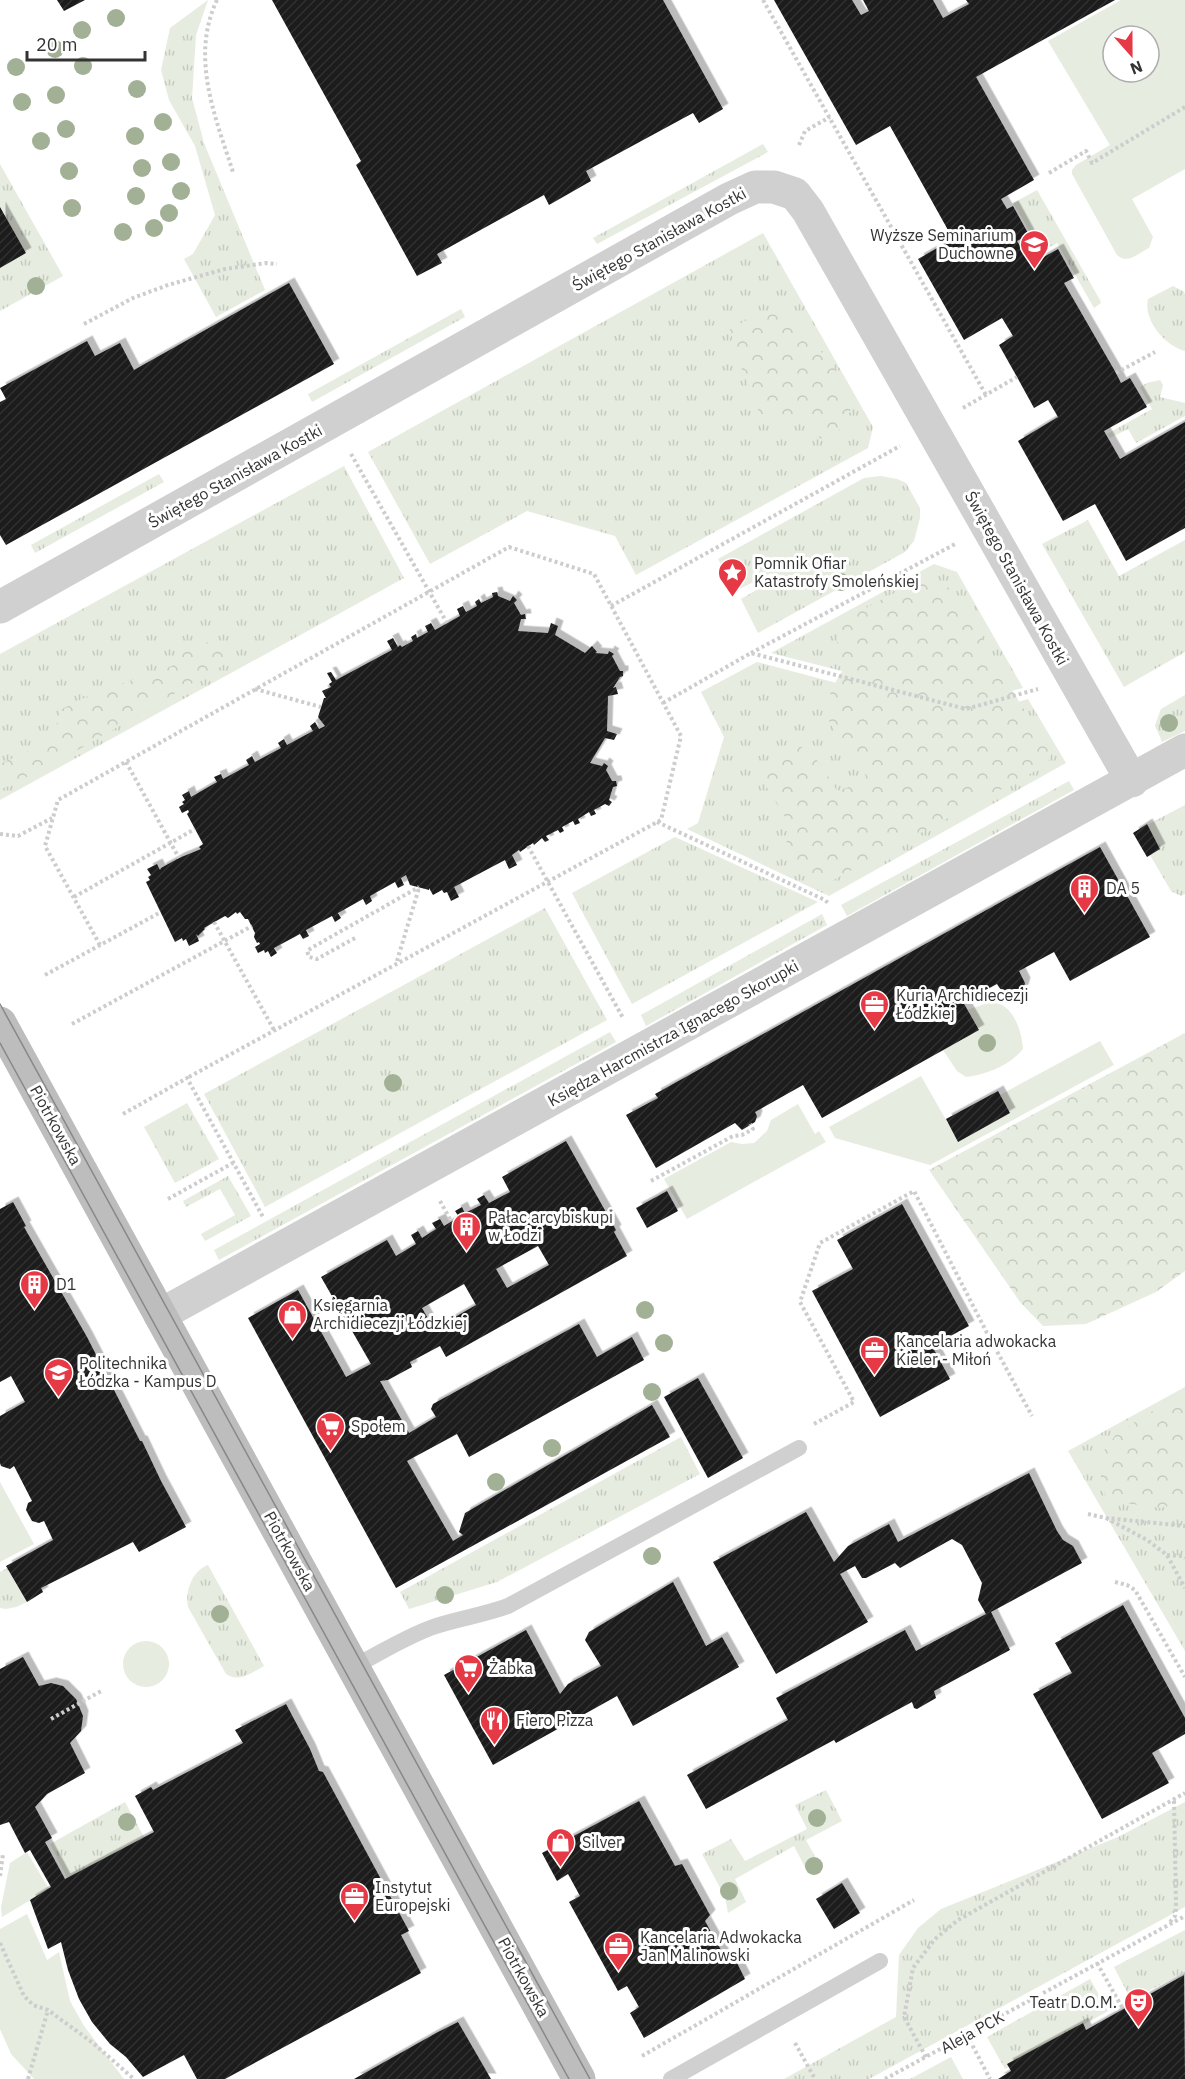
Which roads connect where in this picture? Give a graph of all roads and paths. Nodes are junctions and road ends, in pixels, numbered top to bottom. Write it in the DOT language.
graph roads {
  1 [pos="217,0"];
  2 [pos="763,0"];
  3 [pos="1185,107"];
  4 [pos="830,117"];
  5 [pos="799,145"];
  6 [pos="233,172"];
  7 [pos="1049,172"];
  8 [pos="277,264"];
  9 [pos="84,324"];
  10 [pos="1155,352"];
  11 [pos="1116,373"];
  12 [pos="1017,377"];
  13 [pos="986,395"];
  14 [pos="954,413"];
  15 [pos="900,445"];
  16 [pos="348,449"];
  17 [pos="957,543"];
  18 [pos="430,591"];
  19 [pos="611,606"];
  20 [pos="0,607"];
  21 [pos="447,623"];
  22 [pos="751,653"];
  23 [pos="1041,688"];
  24 [pos="255,689"];
  25 [pos="663,703"];
  26 [pos="321,707"];
  27 [pos="1185,750"];
  28 [pos="126,762"];
  29 [pos="1132,781"];
  30 [pos="53,817"];
  31 [pos="656,822"];
  32 [pos="195,829"];
  33 [pos="0,834"];
  34 [pos="171,843"];
  35 [pos="528,846"];
  36 [pos="179,858"];
  37 [pos="548,880"];
  38 [pos="74,897"];
  39 [pos="160,912"];
  40 [pos="214,922"];
  41 [pos="252,926"];
  42 [pos="848,937"];
  43 [pos="355,938"];
  44 [pos="225,941"];
  45 [pos="100,945"];
  46 [pos="397,962"];
  47 [pos="45,975"];
  48 [pos="0,1023"];
  49 [pos="72,1024"];
  50 [pos="274,1030"];
  51 [pos="641,1051"];
  52 [pos="187,1078"];
  53 [pos="123,1114"];
  54 [pos="750,1124"];
  55 [pos="233,1162"];
  56 [pos="651,1181"];
  57 [pos="168,1199"];
  58 [pos="440,1201"];
  59 [pos="263,1217"];
  60 [pos="452,1221"];
  61 [pos="160,1315"];
  62 [pos="1032,1416"];
  63 [pos="810,1427"];
  64 [pos="799,1448"];
  65 [pos="1088,1514"];
  66 [pos="1106,1518"];
  67 [pos="1185,1526"];
  68 [pos="1167,1555"];
  69 [pos="1185,1558"];
  70 [pos="1115,1582"];
  71 [pos="1185,1588"];
  72 [pos="353,1666"];
  73 [pos="1185,1677"];
  74 [pos="103,1689"];
  75 [pos="51,1719"];
  76 [pos="1185,1793"];
  77 [pos="1174,1800"];
  78 [pos="3,1854"];
  79 [pos="0,1876"];
  80 [pos="914,1900"];
  81 [pos="1185,1916"];
  82 [pos="1168,1925"];
  83 [pos="0,1943"];
  84 [pos="880,1961"];
  85 [pos="1097,1963"];
  86 [pos="48,2010"];
  87 [pos="1123,2010"];
  88 [pos="781,2017"];
  89 [pos="967,2035"];
  90 [pos="642,2056"];
  91 [pos="926,2057"];
  92 [pos="28,2079"];
  93 [pos="134,2079"];
  94 [pos="579,2079"];
  95 [pos="670,2079"];
  96 [pos="815,2079"];
  97 [pos="885,2079"];
  98 [pos="990,2079"];
  1 -- 6 [label="path"];
  2 -- 4 [label="path"];
  3 -- 7 [label="path"];
  4 -- 5 [label="path"];
  4 -- 13 [label="path"];
  8 -- 9 [label="path"];
  10 -- 11 [label="path"];
  12 -- 13 [label="path"];
  13 -- 14 [label="path"];
  15 -- 19 [label="path"];
  16 -- 18 [label="path"];
  17 -- 22 [label="path"];
  18 -- 19 [label="path"];
  18 -- 21 [label="path"];
  18 -- 24 [label="path"];
  19 -- 25 [label="path"];
  20 -- 29 [label="street, Świętego Stanisława Kostki"];
  22 -- 23 [label="path"];
  22 -- 25 [label="path"];
  24 -- 26 [label="path"];
  24 -- 28 [label="path"];
  25 -- 31 [label="path"];
  27 -- 29 [label="street, Księdza Harcmistrza Ignacego Skorupki"];
  28 -- 30 [label="path"];
  28 -- 34 [label="path"];
  29 -- 42 [label="street, Księdza Harcmistrza Ignacego Skorupki"];
  30 -- 33 [label="path"];
  30 -- 38 [label="path"];
  31 -- 37 [label="path"];
  31 -- 42 [label="path"];
  32 -- 34 [label="path"];
  34 -- 36 [label="path"];
  34 -- 38 [label="path"];
  35 -- 37 [label="path"];
  37 -- 46 [label="path"];
  37 -- 51 [label="path"];
  38 -- 45 [label="path"];
  39 -- 45 [label="path"];
  40 -- 44 [label="path"];
  41 -- 44 [label="path"];
  42 -- 51 [label="street, Księdza Harcmistrza Ignacego Skorupki"];
  43 -- 46 [label="path"];
  44 -- 49 [label="path"];
  44 -- 50 [label="path"];
  45 -- 47 [label="path"];
  46 -- 50 [label="path"];
  48 -- 61 [label="street, Piotrkowska"];
  50 -- 52 [label="path"];
  51 -- 61 [label="street, Księdza Harcmistrza Ignacego Skorupki"];
  52 -- 53 [label="path"];
  52 -- 55 [label="path"];
  54 -- 56 [label="path"];
  55 -- 57 [label="path"];
  55 -- 59 [label="path"];
  58 -- 60 [label="path"];
  61 -- 72 [label="street, Piotrkowska"];
  62 -- 63 [label="path"];
  64 -- 72 [label="lane"];
  65 -- 66 [label="path"];
  66 -- 67 [label="path"];
  66 -- 68 [label="path"];
  68 -- 69 [label="path"];
  68 -- 71 [label="path"];
  70 -- 73 [label="path"];
  72 -- 94 [label="street, Piotrkowska"];
  74 -- 75 [label="path"];
  76 -- 77 [label="path"];
  77 -- 82 [label="path"];
  77 -- 91 [label="path"];
  78 -- 79 [label="path"];
  80 -- 90 [label="path"];
  81 -- 82 [label="path, Aleja PCK"];
  82 -- 85 [label="path, Aleja PCK"];
  83 -- 86 [label="path"];
  84 -- 88 [label="lane"];
  85 -- 87 [label="path"];
  85 -- 89 [label="path, Aleja PCK"];
  86 -- 92 [label="path"];
  86 -- 93 [label="path"];
  88 -- 95 [label="lane"];
  88 -- 96 [label="path"];
  89 -- 91 [label="path, Aleja PCK"];
  89 -- 98 [label="path"];
  91 -- 97 [label="path, Aleja PCK"];
}
